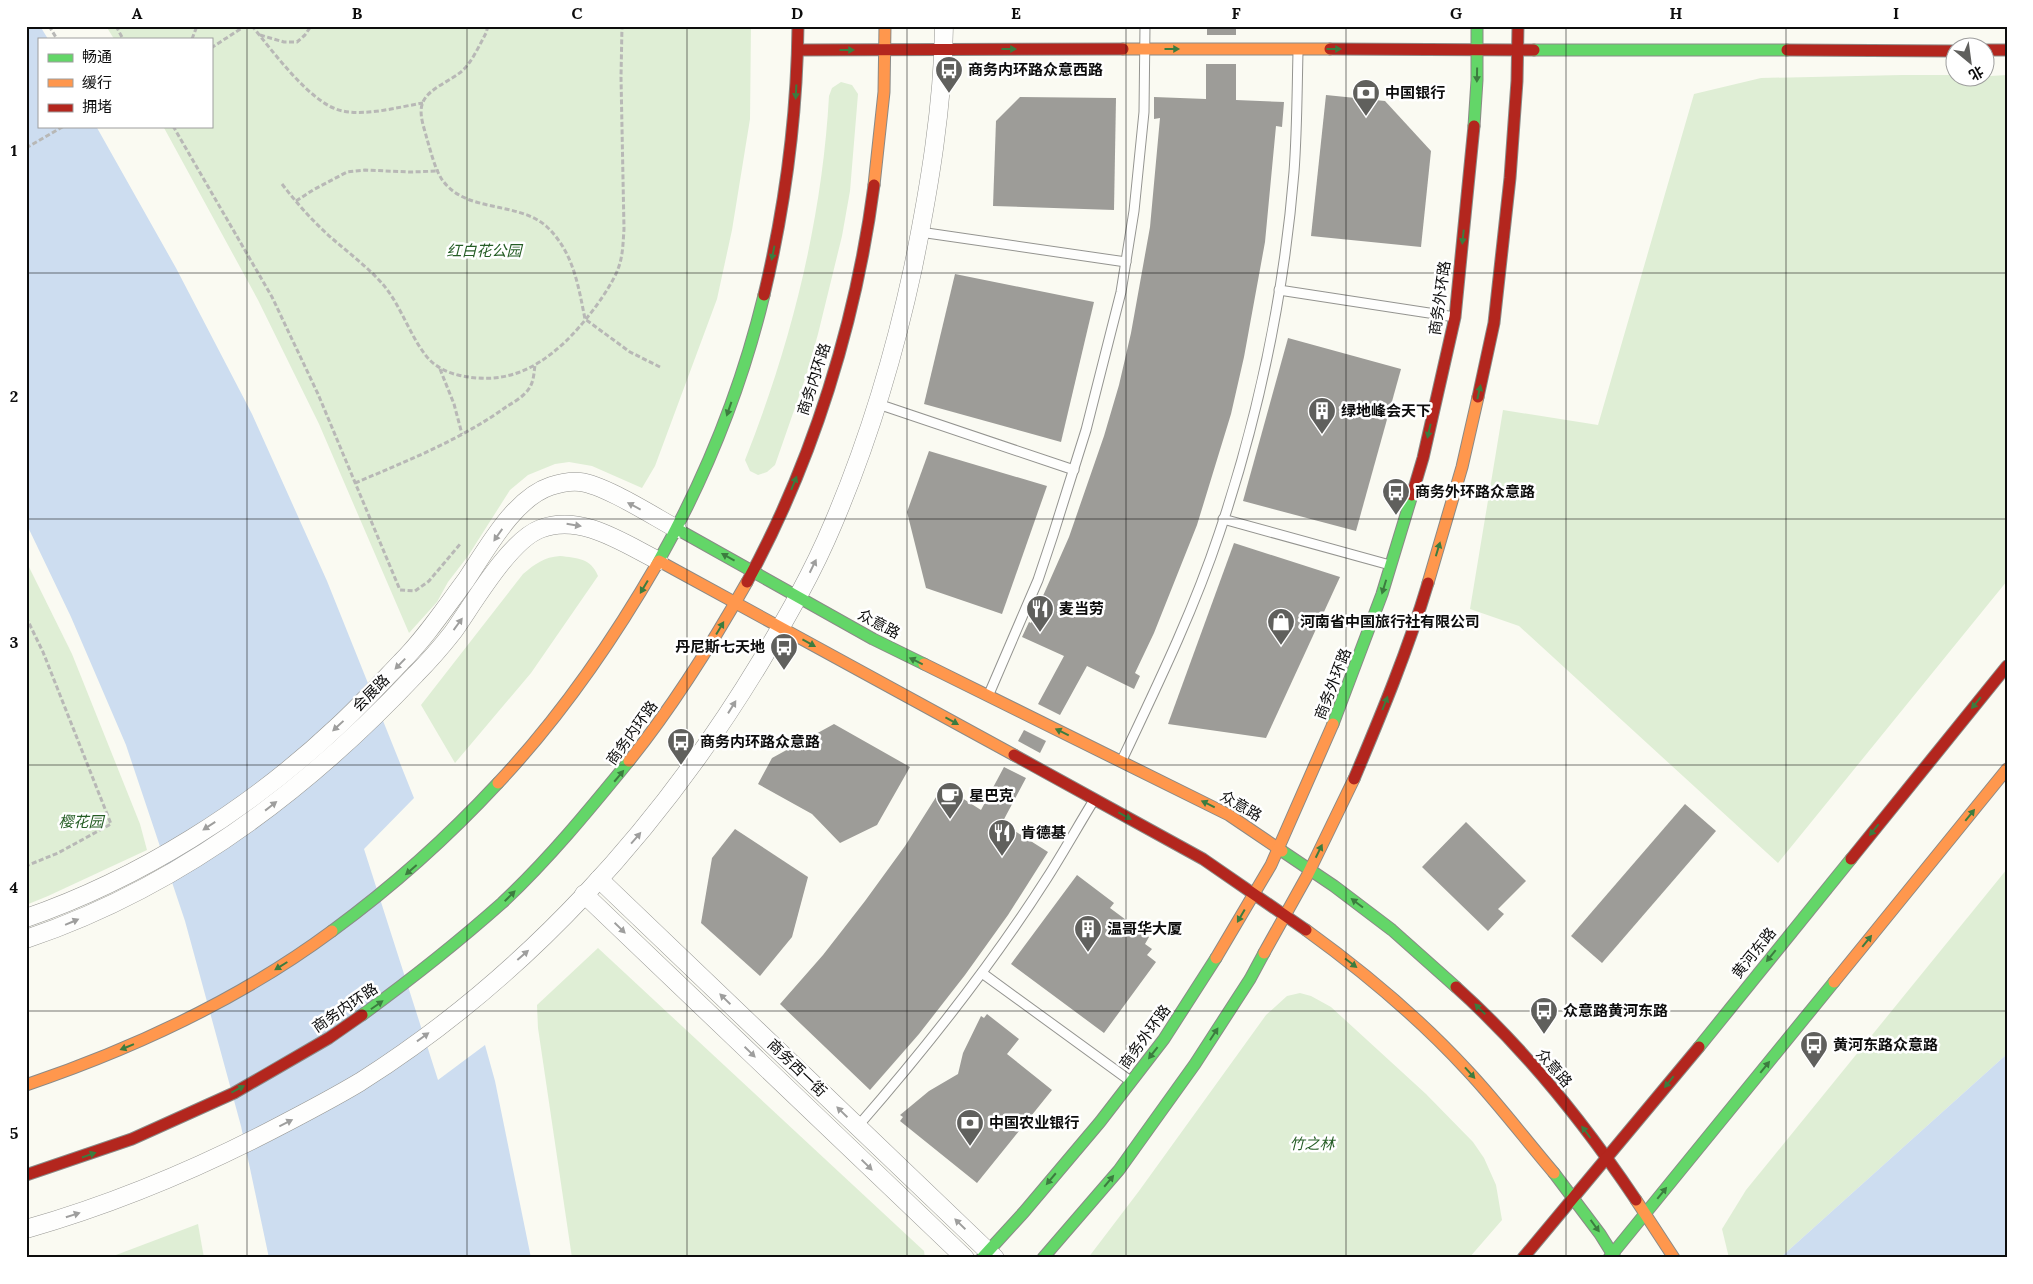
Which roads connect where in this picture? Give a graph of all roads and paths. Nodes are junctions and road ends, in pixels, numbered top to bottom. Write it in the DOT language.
graph roads {
  1 [pos="48,26"];
  2 [pos="116,26"];
  3 [pos="197,26"];
  4 [pos="245,26"];
  5 [pos="252,26"];
  6 [pos="311,26"];
  7 [pos="488,26"];
  8 [pos="622,26"];
  9 [pos="798,26"];
  10 [pos="885,26"];
  11 [pos="944,26"];
  12 [pos="1145,26"];
  13 [pos="1478,26"];
  14 [pos="1518,26"];
  15 [pos="259,35"];
  16 [pos="56,38"];
  17 [pos="122,38"];
  18 [pos="192,38"];
  19 [pos="212,47"];
  20 [pos="944,49"];
  21 [pos="1145,49"];
  22 [pos="1298,49"];
  23 [pos="798,50"];
  24 [pos="885,50"];
  25 [pos="1477,50"];
  26 [pos="1518,50"];
  27 [pos="1946,51"];
  28 [pos="423,103"];
  29 [pos="61,128"];
  30 [pos="174,128"];
  31 [pos="26,148"];
  32 [pos="439,171"];
  33 [pos="282,184"];
  34 [pos="296,202"];
  35 [pos="920,232"];
  36 [pos="1126,262"];
  37 [pos="1280,290"];
  38 [pos="1454,317"];
  39 [pos="585,319"];
  40 [pos="535,364"];
  41 [pos="440,367"];
  42 [pos="660,367"];
  43 [pos="878,404"];
  44 [pos="462,434"];
  45 [pos="1074,470"];
  46 [pos="356,483"];
  47 [pos="1224,519"];
  48 [pos="677,529"];
  49 [pos="461,544"];
  50 [pos="659,561"];
  51 [pos="1391,565"];
  52 [pos="752,571"];
  53 [pos="798,597"];
  54 [pos="734,602"];
  55 [pos="26,617"];
  56 [pos="780,627"];
  57 [pos="2007,666"];
  58 [pos="988,696"];
  59 [pos="1121,761"];
  60 [pos="2007,769"];
  61 [pos="1094,800"];
  62 [pos="1279,848"];
  63 [pos="26,866"];
  64 [pos="1310,869"];
  65 [pos="599,879"];
  66 [pos="1255,893"];
  67 [pos="584,894"];
  68 [pos="1286,914"];
  69 [pos="26,918"];
  70 [pos="26,939"];
  71 [pos="982,973"];
  72 [pos="1131,1082"];
  73 [pos="26,1085"];
  74 [pos="858,1126"];
  75 [pos="1606,1159"];
  76 [pos="26,1175"];
  77 [pos="1574,1198"];
  78 [pos="1645,1214"];
  79 [pos="26,1229"];
  80 [pos="988,1256"];
  81 [pos="1612,1257"];
  82 [pos="965,1258"];
  83 [pos="1043,1258"];
  84 [pos="1523,1258"];
  85 [pos="1674,1258"];
  1 -- 16 [label="path"];
  2 -- 17 [label="path"];
  3 -- 18 [label="path"];
  4 -- 19 [label="path"];
  5 -- 15 [label="path"];
  6 -- 15 [label="path"];
  7 -- 28 [label="path"];
  8 -- 39 [label="path"];
  9 -- 23 [label="street"];
  10 -- 24 [label="street, 商务内环路"];
  11 -- 20 [label="street"];
  12 -- 21 [label="lane"];
  13 -- 25 [label="street, 商务外环路"];
  14 -- 26 [label="street"];
  15 -- 28 [label="path"];
  20 -- 21 [label="street, one-way"];
  20 -- 24 [label="street"];
  20 -- 35 [label="street"];
  21 -- 22 [label="street, one-way"];
  21 -- 36 [label="lane"];
  22 -- 25 [label="street, one-way"];
  22 -- 37 [label="lane"];
  23 -- 24 [label="street, one-way"];
  23 -- 48 [label="street, one-way"];
  52 -- 24 [label="street, 商务内环路, one-way"];
  25 -- 26 [label="street"];
  25 -- 38 [label="street, 商务外环路, one-way"];
  26 -- 27 [label="street"];
  64 -- 26 [label="street, one-way"];
  28 -- 32 [label="path"];
  29 -- 31 [label="path"];
  30 -- 46 [label="path"];
  32 -- 34 [label="path"];
  32 -- 39 [label="path"];
  33 -- 34 [label="path"];
  34 -- 41 [label="path"];
  35 -- 36 [label="lane"];
  35 -- 43 [label="street"];
  36 -- 45 [label="lane"];
  37 -- 38 [label="lane"];
  37 -- 47 [label="lane"];
  38 -- 51 [label="street, 商务外环路, one-way"];
  39 -- 40 [label="path"];
  39 -- 42 [label="path"];
  40 -- 41 [label="path"];
  40 -- 44 [label="path"];
  41 -- 44 [label="path"];
  43 -- 45 [label="lane"];
  53 -- 43 [label="street, one-way"];
  44 -- 46 [label="path"];
  45 -- 58 [label="lane"];
  46 -- 49 [label="path"];
  47 -- 51 [label="lane"];
  47 -- 59 [label="lane"];
  48 -- 50 [label="street"];
  52 -- 48 [label="street, 众意路, one-way"];
  48 -- 69 [label="street, 会展路, one-way"];
  50 -- 54 [label="street"];
  70 -- 50 [label="street, 会展路, one-way"];
  50 -- 73 [label="street, one-way"];
  51 -- 62 [label="street, 商务外环路, one-way"];
  52 -- 53 [label="street, 众意路"];
  52 -- 54 [label="street, 商务内环路"];
  53 -- 56 [label="street"];
  58 -- 53 [label="street, 众意路, one-way"];
  54 -- 56 [label="street"];
  76 -- 54 [label="street, 商务内环路, one-way"];
  55 -- 63 [label="path"];
  56 -- 61 [label="street, one-way"];
  65 -- 56 [label="street, one-way"];
  57 -- 75 [label="street, 黄河东路, one-way"];
  59 -- 58 [label="street, 众意路, one-way"];
  62 -- 59 [label="street, 众意路, one-way"];
  78 -- 60 [label="street, one-way"];
  61 -- 66 [label="street, one-way"];
  61 -- 71 [label="lane"];
  62 -- 64 [label="street, 众意路"];
  62 -- 66 [label="street, 商务外环路"];
  64 -- 68 [label="street"];
  75 -- 64 [label="street, 众意路, one-way"];
  65 -- 67 [label="street"];
  74 -- 65 [label="street, 商务西一街, one-way"];
  66 -- 68 [label="street"];
  66 -- 72 [label="street, 商务外环路, one-way"];
  79 -- 67 [label="street, one-way"];
  67 -- 82 [label="street, 商务西一街, one-way"];
  68 -- 77 [label="street, one-way"];
  83 -- 68 [label="street, one-way"];
  71 -- 72 [label="lane"];
  71 -- 74 [label="lane"];
  72 -- 80 [label="street, 商务外环路, one-way"];
  80 -- 74 [label="street, 商务西一街, one-way"];
  75 -- 77 [label="street, 黄河东路"];
  75 -- 78 [label="street, 众意路"];
  77 -- 81 [label="street, one-way"];
  77 -- 84 [label="street, 黄河东路"];
  78 -- 81 [label="street"];
  78 -- 85 [label="street, 众意路"];
}
